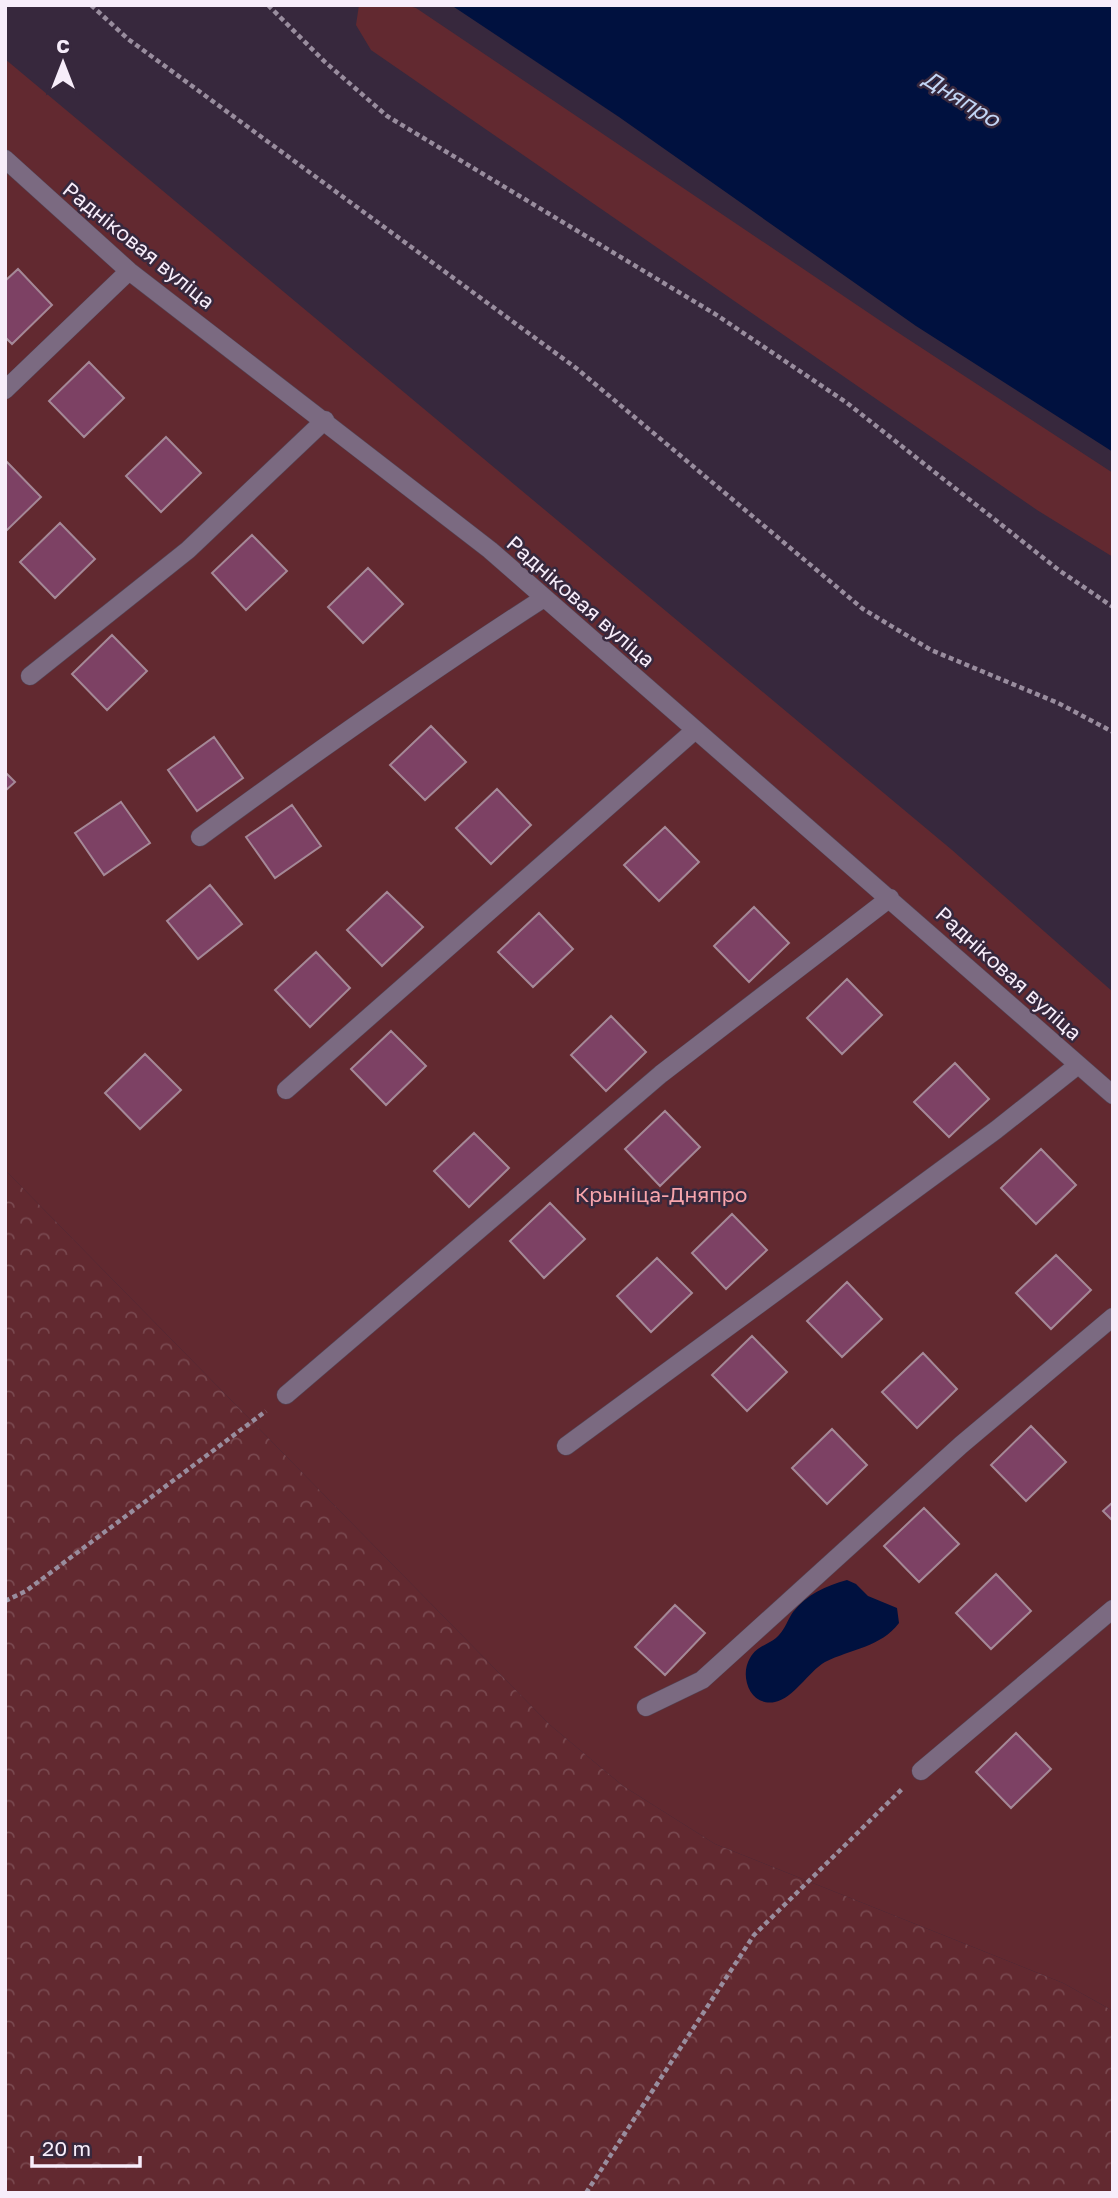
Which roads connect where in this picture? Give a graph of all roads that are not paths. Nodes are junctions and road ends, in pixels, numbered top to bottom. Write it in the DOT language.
graph roads {
  1 [pos="5,159"];
  2 [pos="129,271"];
  3 [pos="5,390"];
  4 [pos="325,420"];
  5 [pos="544,598"];
  6 [pos="30,676"];
  7 [pos="694,731"];
  8 [pos="200,837"];
  9 [pos="890,898"];
  10 [pos="1078,1065"];
  11 [pos="286,1090"];
  12 [pos="1113,1094"];
  13 [pos="1113,1317"];
  14 [pos="286,1395"];
  15 [pos="566,1446"];
  16 [pos="1113,1609"];
  17 [pos="646,1707"];
  18 [pos="920,1771"];
  1 -- 2 [label="street, Радніковая вуліца"];
  2 -- 3 [label="street"];
  2 -- 4 [label="street, Радніковая вуліца"];
  4 -- 5 [label="street, Радніковая вуліца"];
  4 -- 6 [label="street"];
  5 -- 7 [label="street, Радніковая вуліца"];
  5 -- 8 [label="street"];
  7 -- 9 [label="street, Радніковая вуліца"];
  7 -- 11 [label="street"];
  9 -- 10 [label="street, Радніковая вуліца"];
  9 -- 14 [label="street"];
  10 -- 12 [label="street, Радніковая вуліца"];
  10 -- 15 [label="street"];
  13 -- 17 [label="street"];
  16 -- 18 [label="street"];
}
